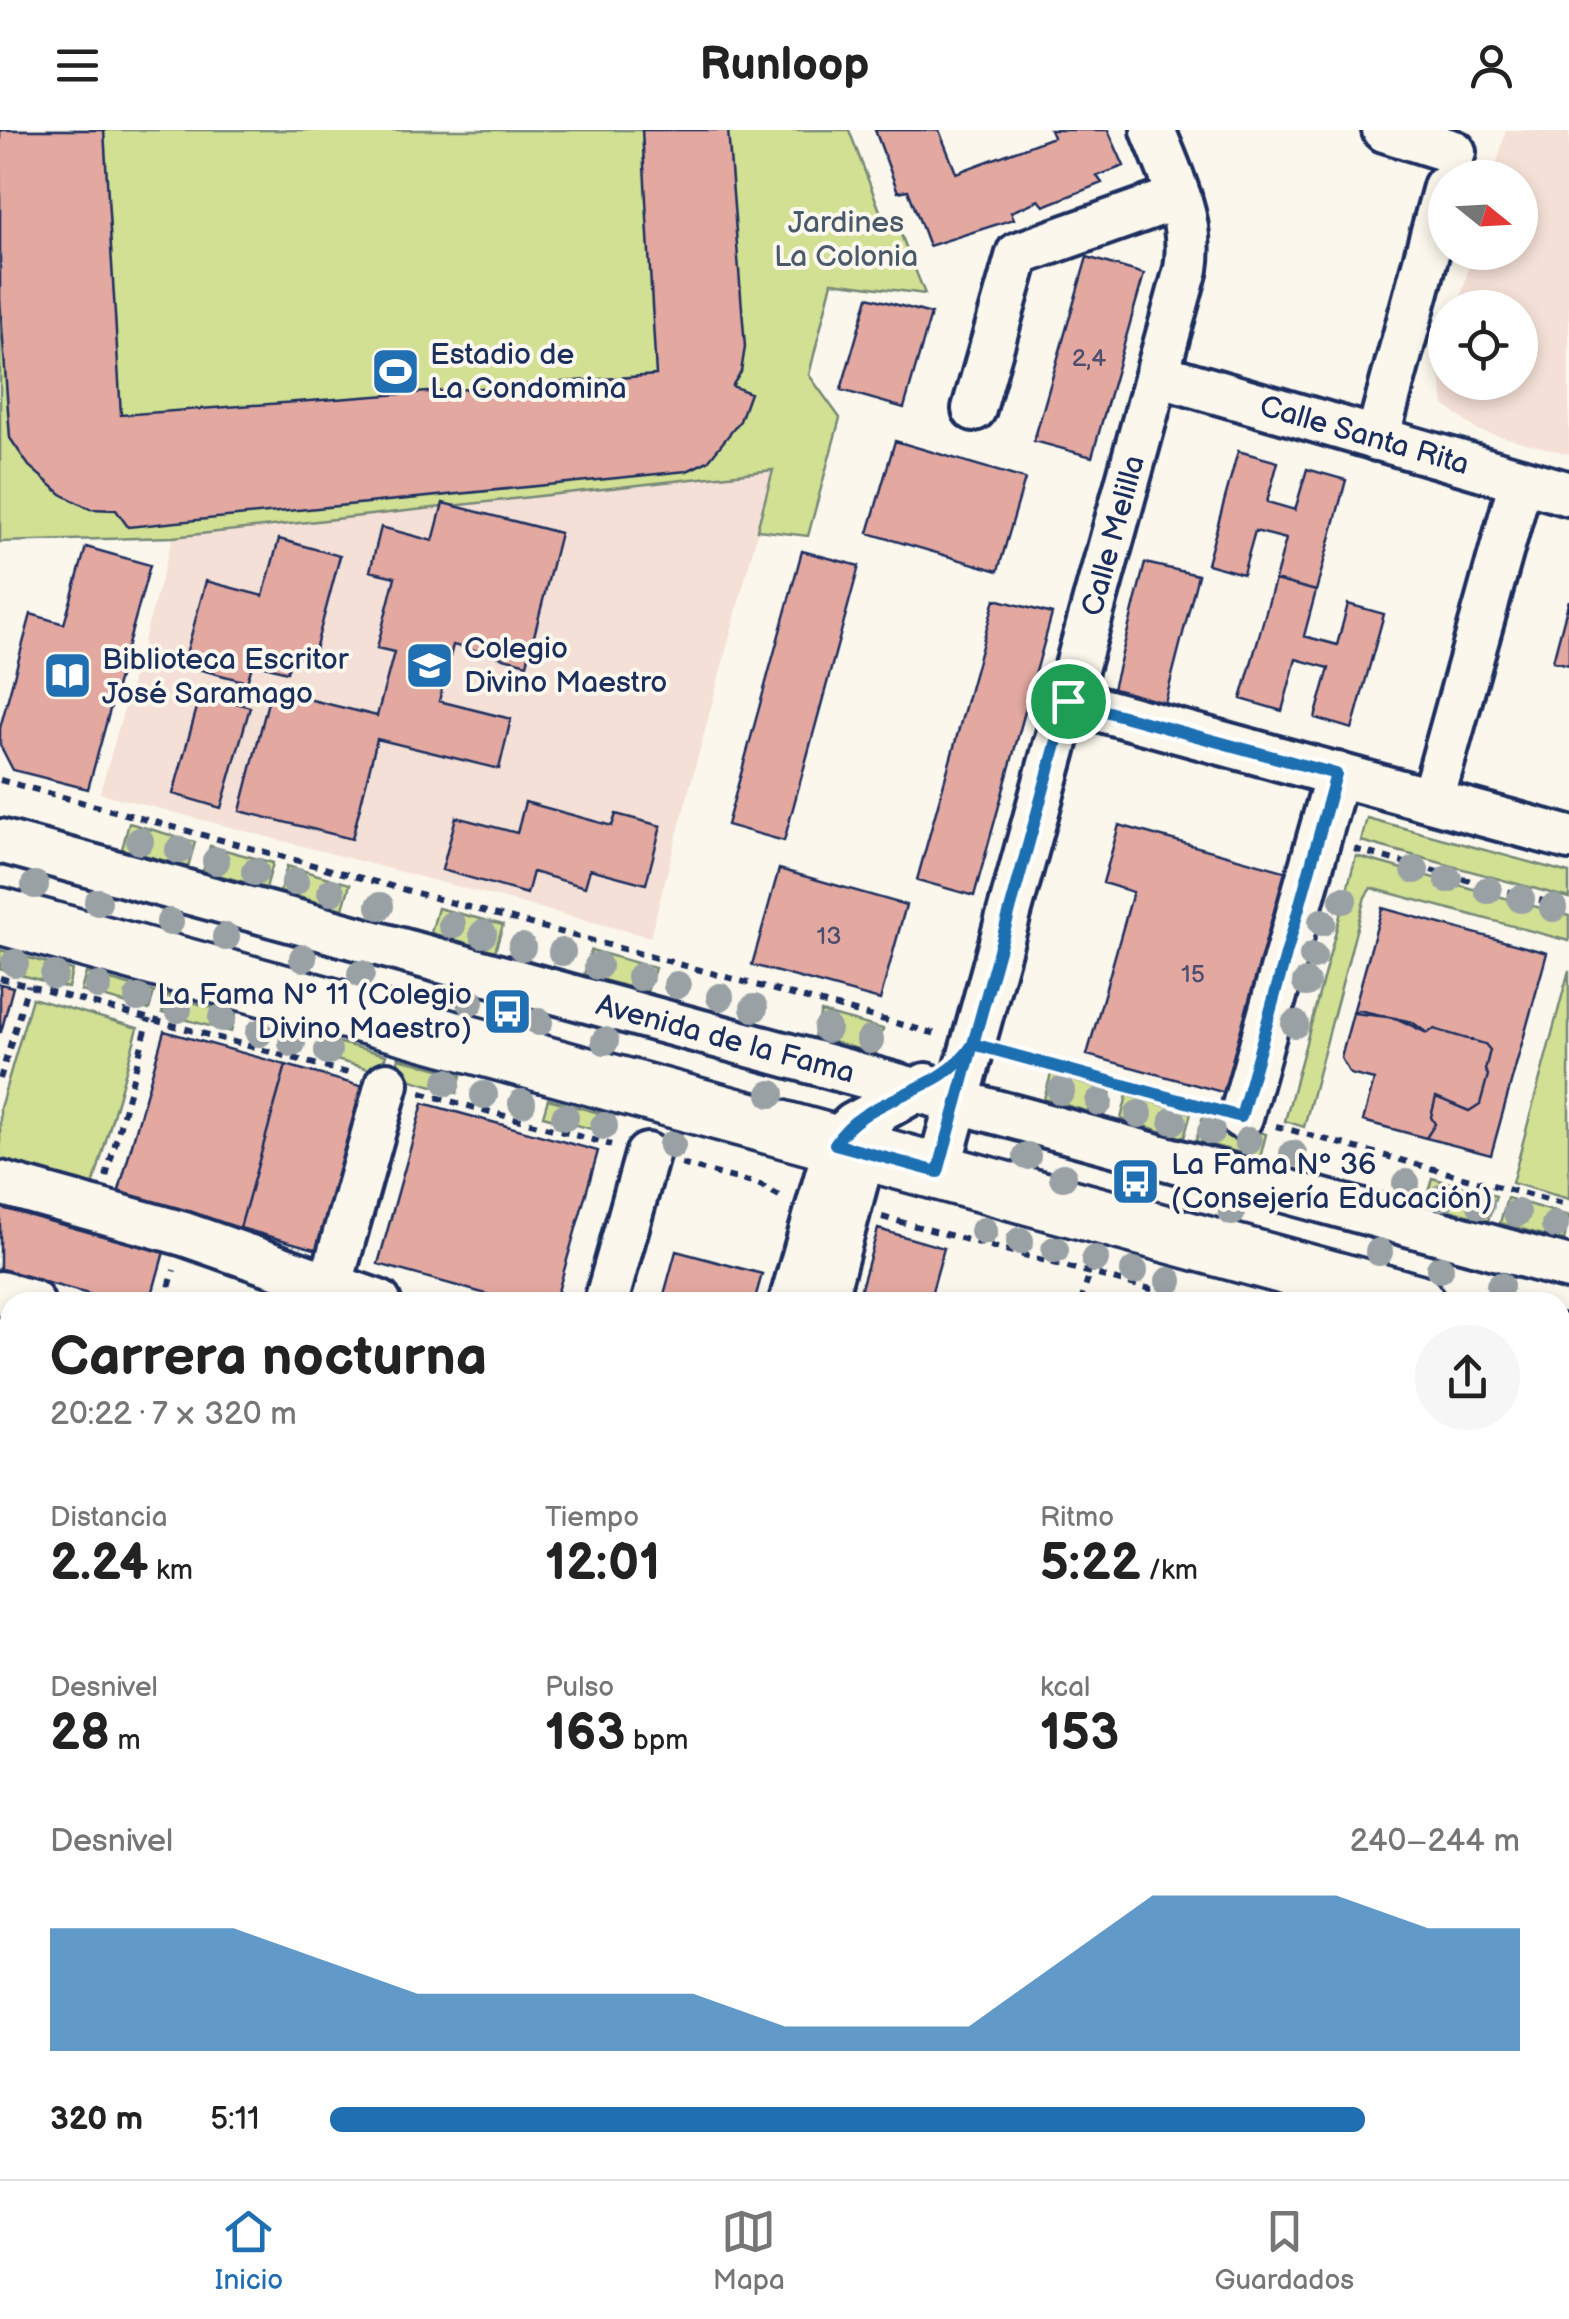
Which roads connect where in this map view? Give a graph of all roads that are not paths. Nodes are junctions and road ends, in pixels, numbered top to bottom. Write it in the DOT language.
graph roads {
  1 [pos="1153,130"];
  2 [pos="1435,153"];
  3 [pos="1179,196"];
  4 [pos="1158,376"];
  5 [pos="974,410"];
  6 [pos="1376,439"];
  7 [pos="1521,481"];
  8 [pos="1569,494"];
  9 [pos="1068,701"];
  10 [pos="1336,774"];
  11 [pos="1432,800"];
  12 [pos="1569,838"];
  13 [pos="0,841"];
  14 [pos="0,916"];
  15 [pos="973,1044"];
  16 [pos="830,1067"];
  17 [pos="387,1084"];
  18 [pos="916,1090"];
  19 [pos="958,1102"];
  20 [pos="1241,1117"];
  21 [pos="858,1137"];
  22 [pos="648,1155"];
  23 [pos="938,1172"];
  24 [pos="0,1183"];
  25 [pos="1569,1268"];
  26 [pos="319,1292"];
  27 [pos="327,1292"];
  28 [pos="609,1292"];
  29 [pos="795,1292"];
  30 [pos="827,1292"];
  31 [pos="1379,1292"];
  1 -- 3 [label="street, Calle Melilla"];
  2 -- 6 [label="street"];
  3 -- 4 [label="street, Calle Melilla"];
  3 -- 5 [label="street"];
  4 -- 6 [label="street, Calle Santa Rita"];
  4 -- 9 [label="street, Calle Melilla"];
  6 -- 7 [label="street, Calle Santa Rita"];
  7 -- 8 [label="street, Calle Santa Rita"];
  7 -- 11 [label="street"];
  9 -- 10 [label="street"];
  9 -- 15 [label="street, Calle Melilla"];
  10 -- 11 [label="street"];
  10 -- 20 [label="street"];
  11 -- 12 [label="street"];
  13 -- 16 [label="street, Avenida de la Fama"];
  14 -- 21 [label="main road"];
  15 -- 18 [label="street"];
  15 -- 19 [label="street, Calle Melilla"];
  16 -- 18 [label="street, Avenida de la Fama"];
  16 -- 21 [label="street"];
  17 -- 27 [label="street"];
  18 -- 19 [label="street, Avenida de la Fama"];
  18 -- 21 [label="street"];
  19 -- 23 [label="street, Calle Melilla"];
  19 -- 25 [label="street, Avenida de la Fama"];
  21 -- 23 [label="main road"];
  21 -- 29 [label="street"];
  21 -- 30 [label="street"];
  22 -- 28 [label="street"];
  23 -- 31 [label="main road"];
  24 -- 26 [label="street"];
}
